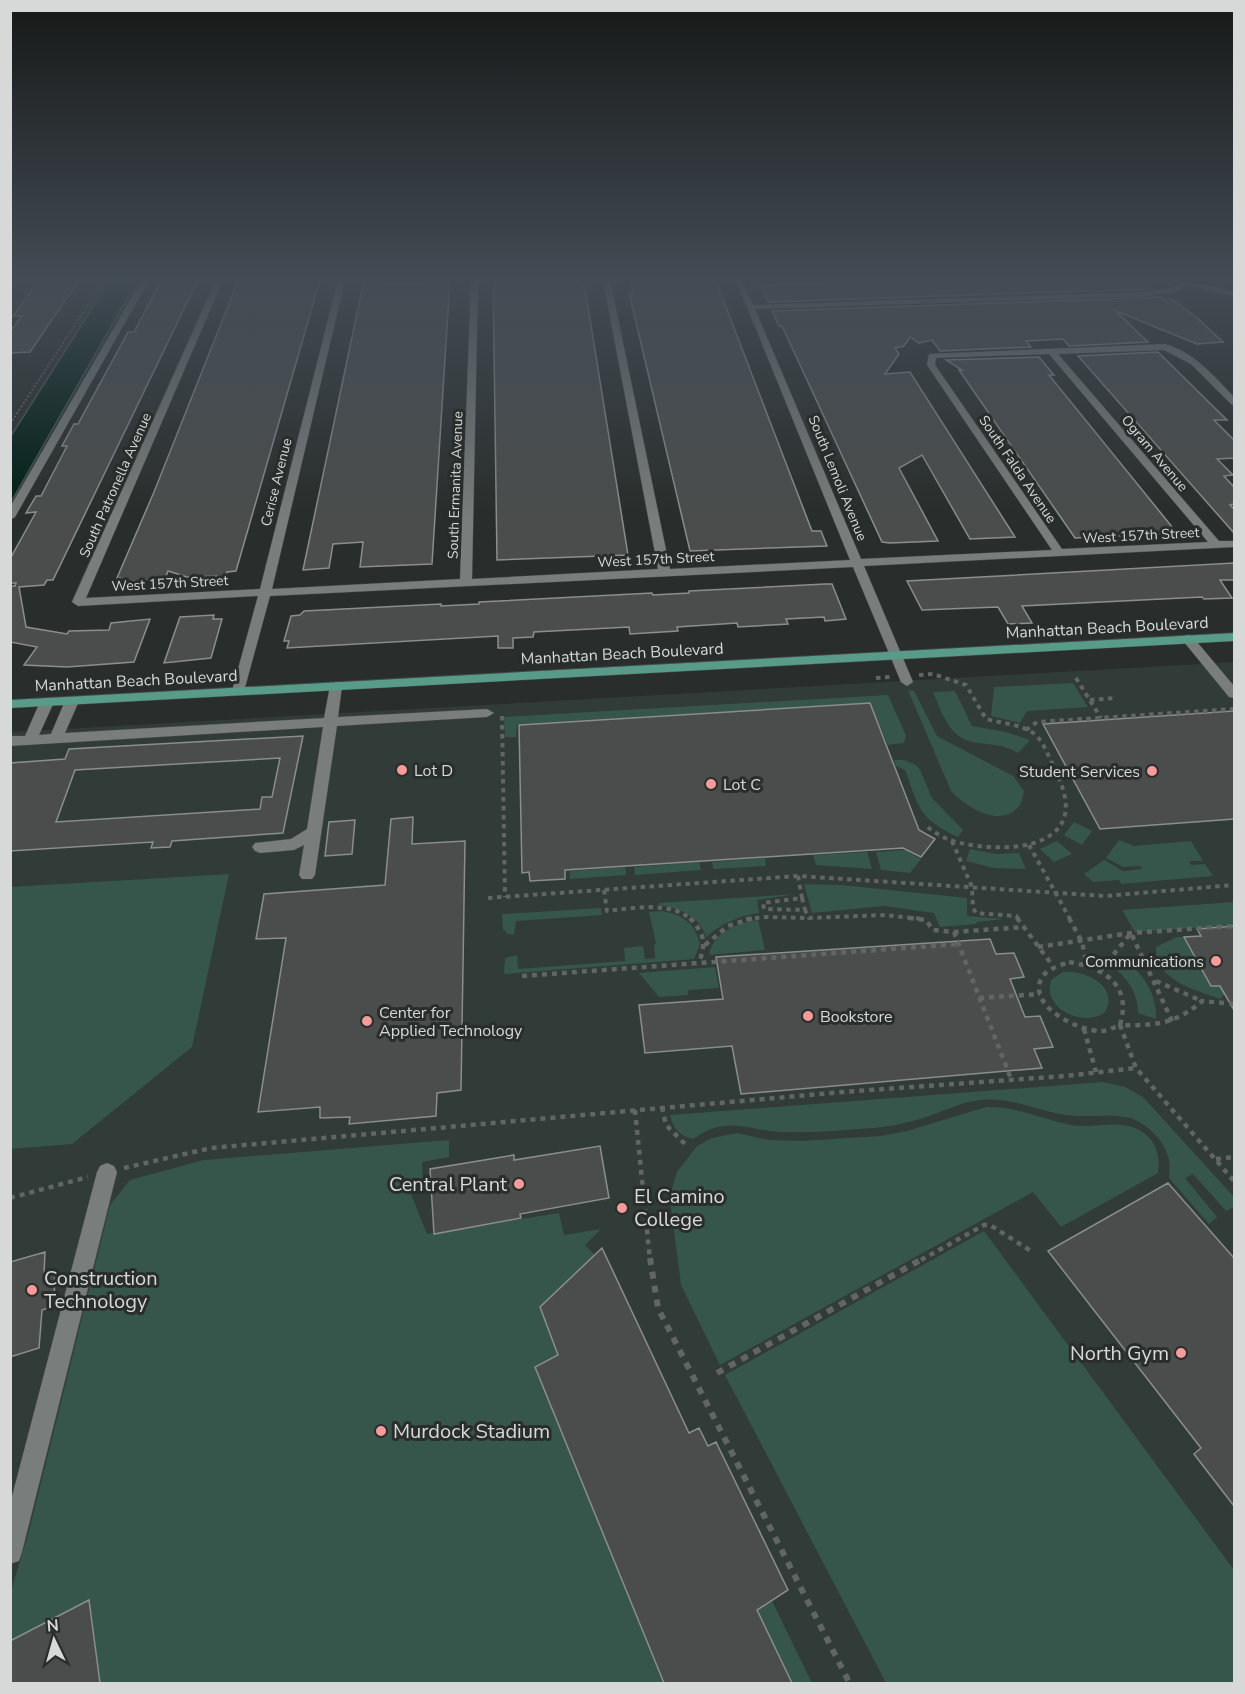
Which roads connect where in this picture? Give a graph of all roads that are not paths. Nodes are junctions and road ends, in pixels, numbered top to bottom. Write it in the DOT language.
graph roads {
  1 [pos="100,359"];
  2 [pos="184,359"];
  3 [pos="322,359"];
  4 [pos="472,359"];
  5 [pos="622,359"];
  6 [pos="772,359"];
  7 [pos="932,359"];
  8 [pos="1058,359"];
  9 [pos="1189,359"];
  10 [pos="1234,402"];
  11 [pos="10,517"];
  12 [pos="1234,544"];
  13 [pos="1216,545"];
  14 [pos="1060,554"];
  15 [pos="857,564"];
  16 [pos="665,574"];
  17 [pos="466,583"];
  18 [pos="265,593"];
  19 [pos="78,602"];
  20 [pos="1234,636"];
  21 [pos="1188,639"];
  22 [pos="895,655"];
  23 [pos="1234,670"];
  24 [pos="1217,671"];
  25 [pos="907,682"];
  26 [pos="336,686"];
  27 [pos="238,691"];
  28 [pos="1234,694"];
  29 [pos="72,700"];
  30 [pos="47,702"];
  31 [pos="10,704"];
  32 [pos="488,713"];
  33 [pos="331,722"];
  34 [pos="56,738"];
  35 [pos="30,740"];
  36 [pos="10,741"];
  37 [pos="313,832"];
  38 [pos="260,847"];
  39 [pos="306,875"];
  40 [pos="106,1172"];
  41 [pos="10,1552"];
  1 -- 11 [label="street"];
  2 -- 19 [label="street, South Patronella Avenue"];
  3 -- 18 [label="street, Cerise Avenue"];
  4 -- 17 [label="street, South Ermanita Avenue"];
  5 -- 16 [label="street"];
  6 -- 15 [label="street, South Lemoli Avenue"];
  7 -- 14 [label="street, South Falda Avenue"];
  8 -- 13 [label="street, Ogram Avenue"];
  9 -- 10 [label="street"];
  12 -- 13 [label="street, West 157th Street"];
  13 -- 14 [label="street, West 157th Street"];
  14 -- 15 [label="street, West 157th Street"];
  15 -- 16 [label="street, West 157th Street"];
  15 -- 22 [label="street, South Lemoli Avenue"];
  16 -- 17 [label="street, West 157th Street"];
  17 -- 18 [label="street, West 157th Street"];
  18 -- 19 [label="street, West 157th Street"];
  18 -- 27 [label="street, Cerise Avenue"];
  20 -- 21 [label="main road, Manhattan Beach Boulevard"];
  21 -- 22 [label="main road, Manhattan Beach Boulevard"];
  21 -- 24 [label="street"];
  22 -- 25 [label="street, South Lemoli Avenue"];
  22 -- 26 [label="main road, Manhattan Beach Boulevard"];
  23 -- 24 [label="street"];
  24 -- 28 [label="street"];
  26 -- 27 [label="main road, Manhattan Beach Boulevard"];
  26 -- 33 [label="street"];
  27 -- 29 [label="main road, Manhattan Beach Boulevard"];
  29 -- 30 [label="main road, Manhattan Beach Boulevard"];
  29 -- 34 [label="street"];
  30 -- 31 [label="main road, Manhattan Beach Boulevard"];
  30 -- 35 [label="street"];
  32 -- 33 [label="street"];
  33 -- 34 [label="street"];
  33 -- 37 [label="street"];
  34 -- 35 [label="street"];
  35 -- 36 [label="street"];
  37 -- 38 [label="street"];
  37 -- 39 [label="street"];
  40 -- 41 [label="street"];
}
